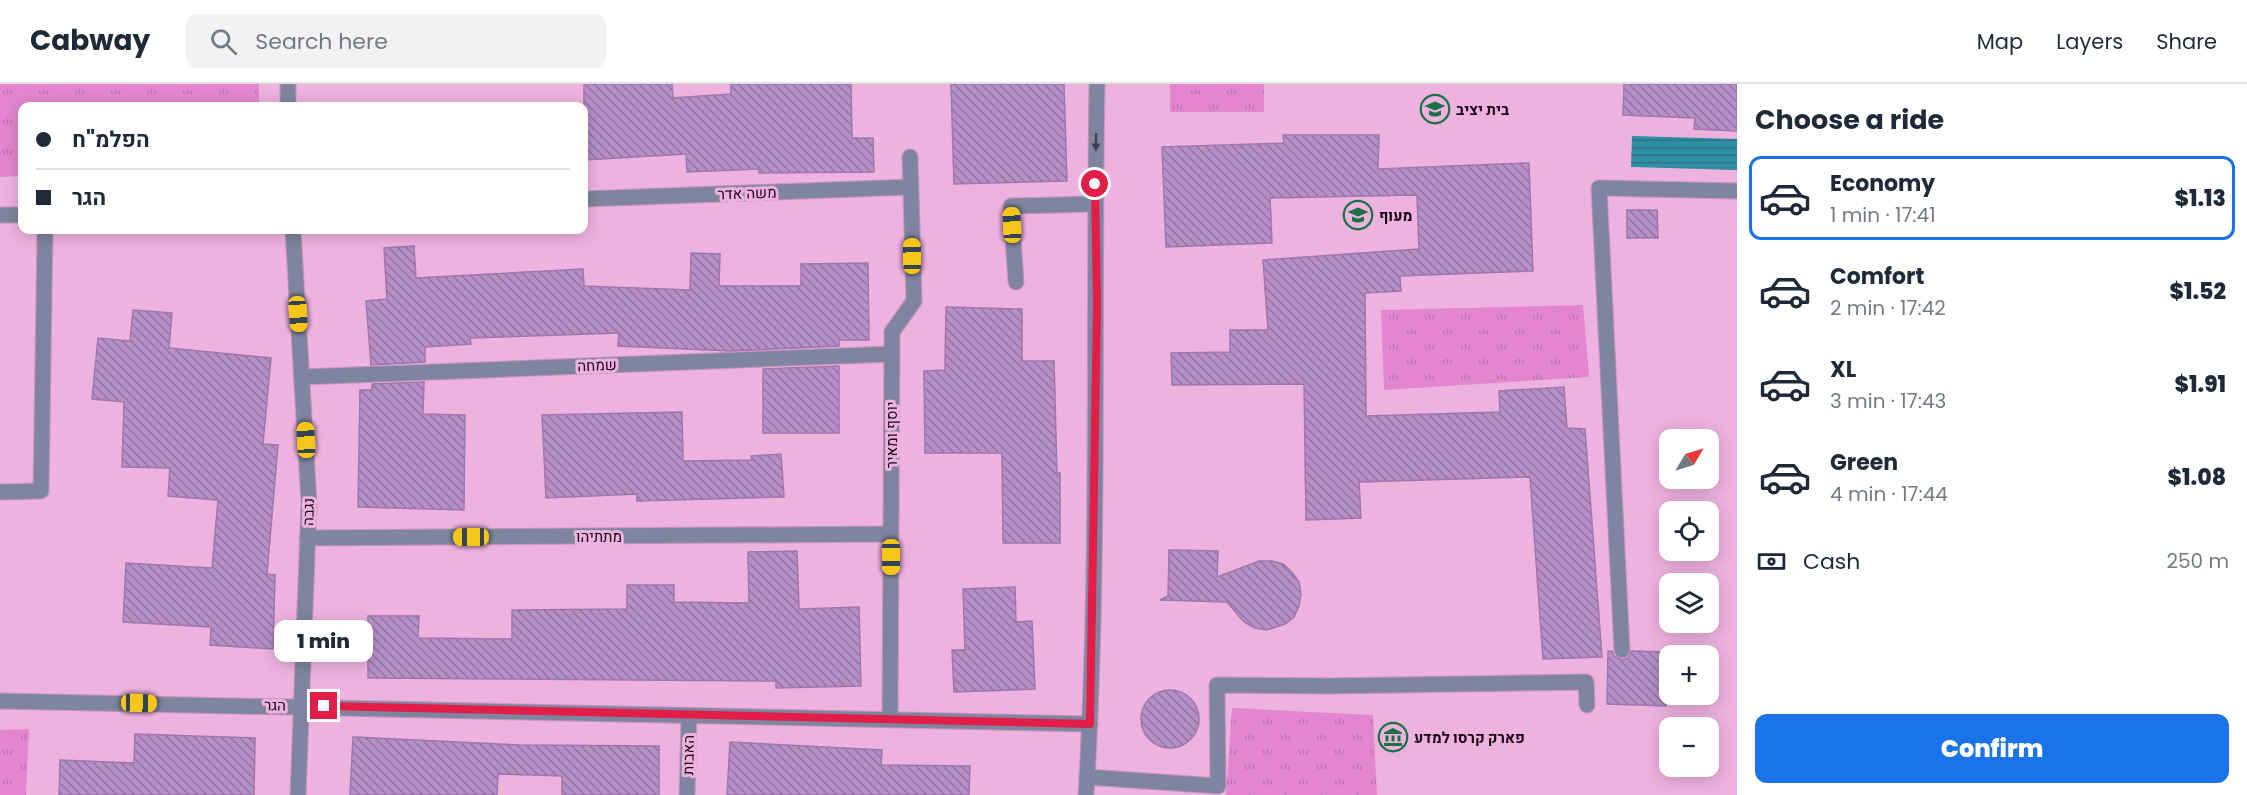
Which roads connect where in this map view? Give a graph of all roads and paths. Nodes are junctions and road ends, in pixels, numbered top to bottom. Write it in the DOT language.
graph roads {
  1 [pos="288,84"];
  2 [pos="1097,84"];
  3 [pos="288,102"];
  4 [pos="909,157"];
  5 [pos="910,187"];
  6 [pos="1737,191"];
  7 [pos="588,199"];
  8 [pos="1095,204"];
  9 [pos="0,215"];
  10 [pos="18,215"];
  11 [pos="45,234"];
  12 [pos="293,234"];
  13 [pos="1016,282"];
  14 [pos="892,354"];
  15 [pos="302,377"];
  16 [pos="0,492"];
  17 [pos="891,534"];
  18 [pos="307,538"];
  19 [pos="1622,650"];
  20 [pos="0,701"];
  21 [pos="1587,705"];
  22 [pos="301,706"];
  23 [pos="689,716"];
  24 [pos="890,720"];
  25 [pos="1090,724"];
  26 [pos="1087,777"];
  27 [pos="298,795"];
  28 [pos="687,795"];
  29 [pos="1086,795"];
  1 -- 3 [label="street"];
  2 -- 8 [label="street, one-way"];
  4 -- 5 [label="street, יוסף ומאיר"];
  5 -- 7 [label="street, משה אדר"];
  5 -- 14 [label="street, יוסף ומאיר"];
  6 -- 19 [label="street"];
  8 -- 13 [label="street"];
  8 -- 25 [label="street"];
  9 -- 10 [label="street"];
  11 -- 16 [label="street"];
  12 -- 15 [label="street, נגבה"];
  14 -- 15 [label="street, שמחה"];
  14 -- 17 [label="street, יוסף ומאיר"];
  15 -- 18 [label="street, נגבה"];
  17 -- 18 [label="street, מתתיהו"];
  17 -- 24 [label="street, יוסף ומאיר"];
  18 -- 22 [label="street, נגבה"];
  20 -- 22 [label="street, הגר"];
  21 -- 26 [label="street"];
  22 -- 23 [label="street, הגר"];
  22 -- 27 [label="street, נגבה"];
  23 -- 24 [label="street, הגר"];
  23 -- 28 [label="street, האבות"];
  24 -- 25 [label="street, הגר"];
  25 -- 26 [label="street"];
  26 -- 29 [label="street"];
}
